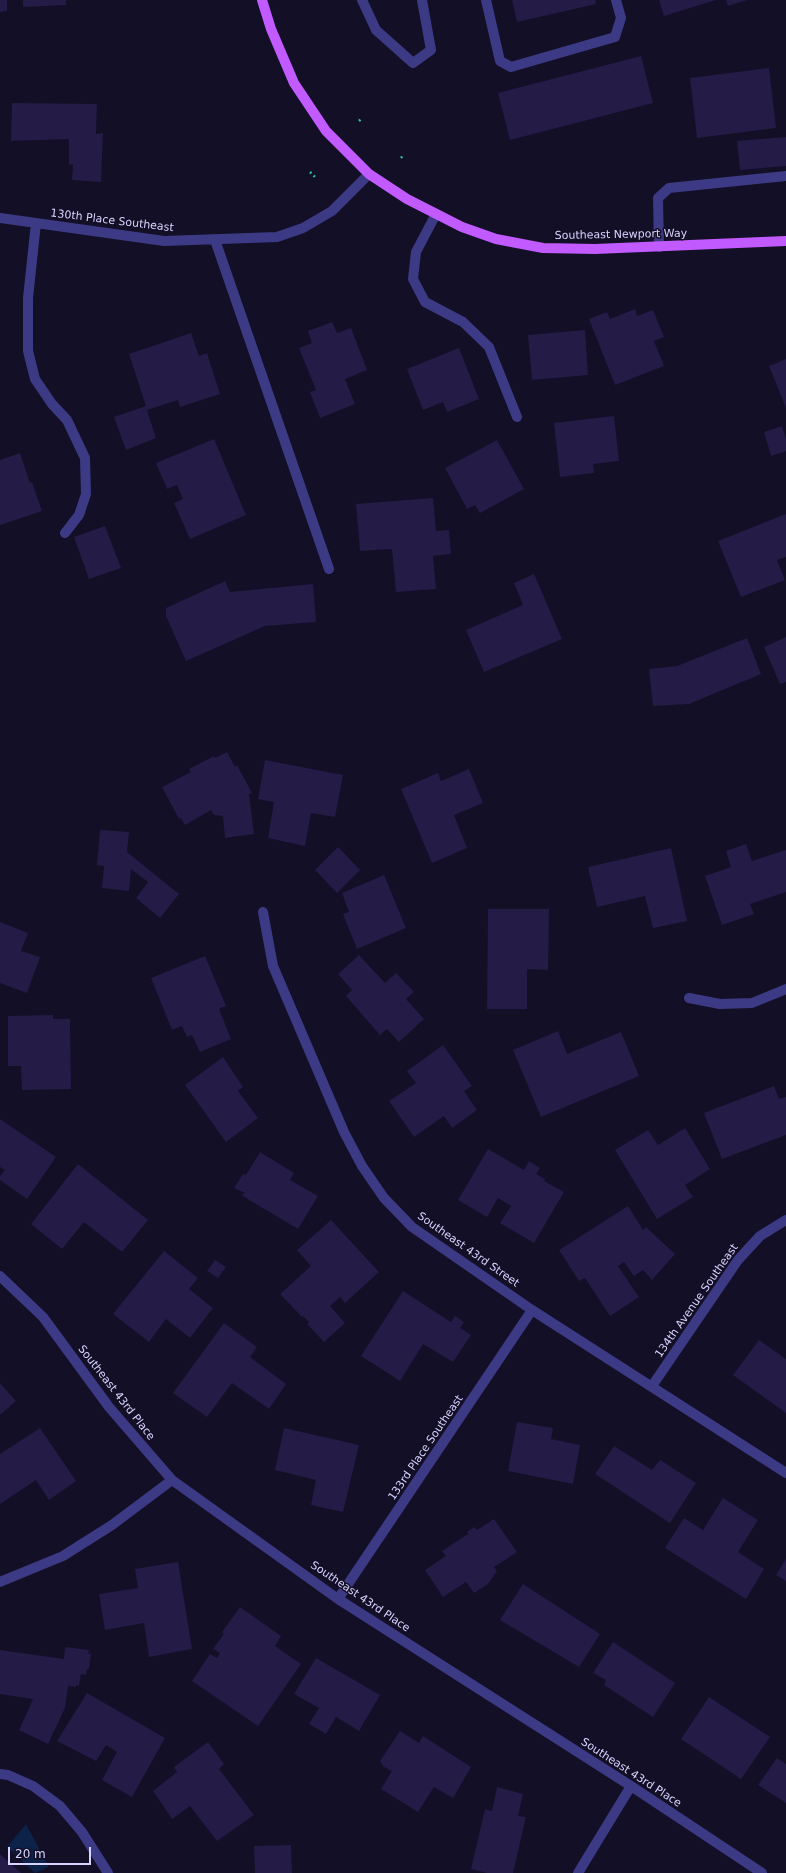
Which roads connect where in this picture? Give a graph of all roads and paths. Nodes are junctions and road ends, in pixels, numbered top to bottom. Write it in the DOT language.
graph roads {
  1 [pos="262,0"];
  2 [pos="362,0"];
  3 [pos="422,0"];
  4 [pos="486,0"];
  5 [pos="616,0"];
  6 [pos="404,154"];
  7 [pos="401,158"];
  8 [pos="316,172"];
  9 [pos="369,174"];
  10 [pos="786,176"];
  11 [pos="315,177"];
  12 [pos="436,214"];
  13 [pos="0,218"];
  14 [pos="36,223"];
  15 [pos="215,240"];
  16 [pos="786,241"];
  17 [pos="659,247"];
  18 [pos="517,417"];
  19 [pos="65,533"];
  20 [pos="329,568"];
  21 [pos="263,912"];
  22 [pos="786,989"];
  23 [pos="689,998"];
  24 [pos="786,1220"];
  25 [pos="0,1276"];
  26 [pos="532,1310"];
  27 [pos="652,1386"];
  28 [pos="786,1473"];
  29 [pos="172,1480"];
  30 [pos="0,1582"];
  31 [pos="338,1599"];
  32 [pos="0,1774"];
  33 [pos="631,1786"];
  34 [pos="108,1873"];
  35 [pos="578,1873"];
  36 [pos="762,1873"];
  1 -- 9 [label="main road, Southeast Newport Way"];
  2 -- 3 [label="street"];
  4 -- 5 [label="street"];
  6 -- 7 [label="path"];
  8 -- 11 [label="path"];
  9 -- 12 [label="main road, Southeast Newport Way"];
  9 -- 15 [label="street, 130th Place Southeast"];
  10 -- 17 [label="street"];
  12 -- 17 [label="main road, Southeast Newport Way"];
  12 -- 18 [label="street"];
  13 -- 14 [label="street, 130th Place Southeast"];
  14 -- 15 [label="street, 130th Place Southeast"];
  14 -- 19 [label="street"];
  15 -- 20 [label="street"];
  16 -- 17 [label="main road, Southeast Newport Way"];
  21 -- 26 [label="street, Southeast 43rd Street"];
  22 -- 23 [label="street"];
  24 -- 27 [label="street, 134th Avenue Southeast"];
  25 -- 29 [label="street, Southeast 43rd Place"];
  26 -- 27 [label="street, Southeast 43rd Street"];
  26 -- 31 [label="street, 133rd Place Southeast"];
  27 -- 28 [label="street, Southeast 43rd Street"];
  29 -- 30 [label="street"];
  29 -- 31 [label="street, Southeast 43rd Place"];
  31 -- 33 [label="street, Southeast 43rd Place"];
  32 -- 34 [label="street"];
  33 -- 35 [label="street"];
  33 -- 36 [label="street, Southeast 43rd Place"];
}
